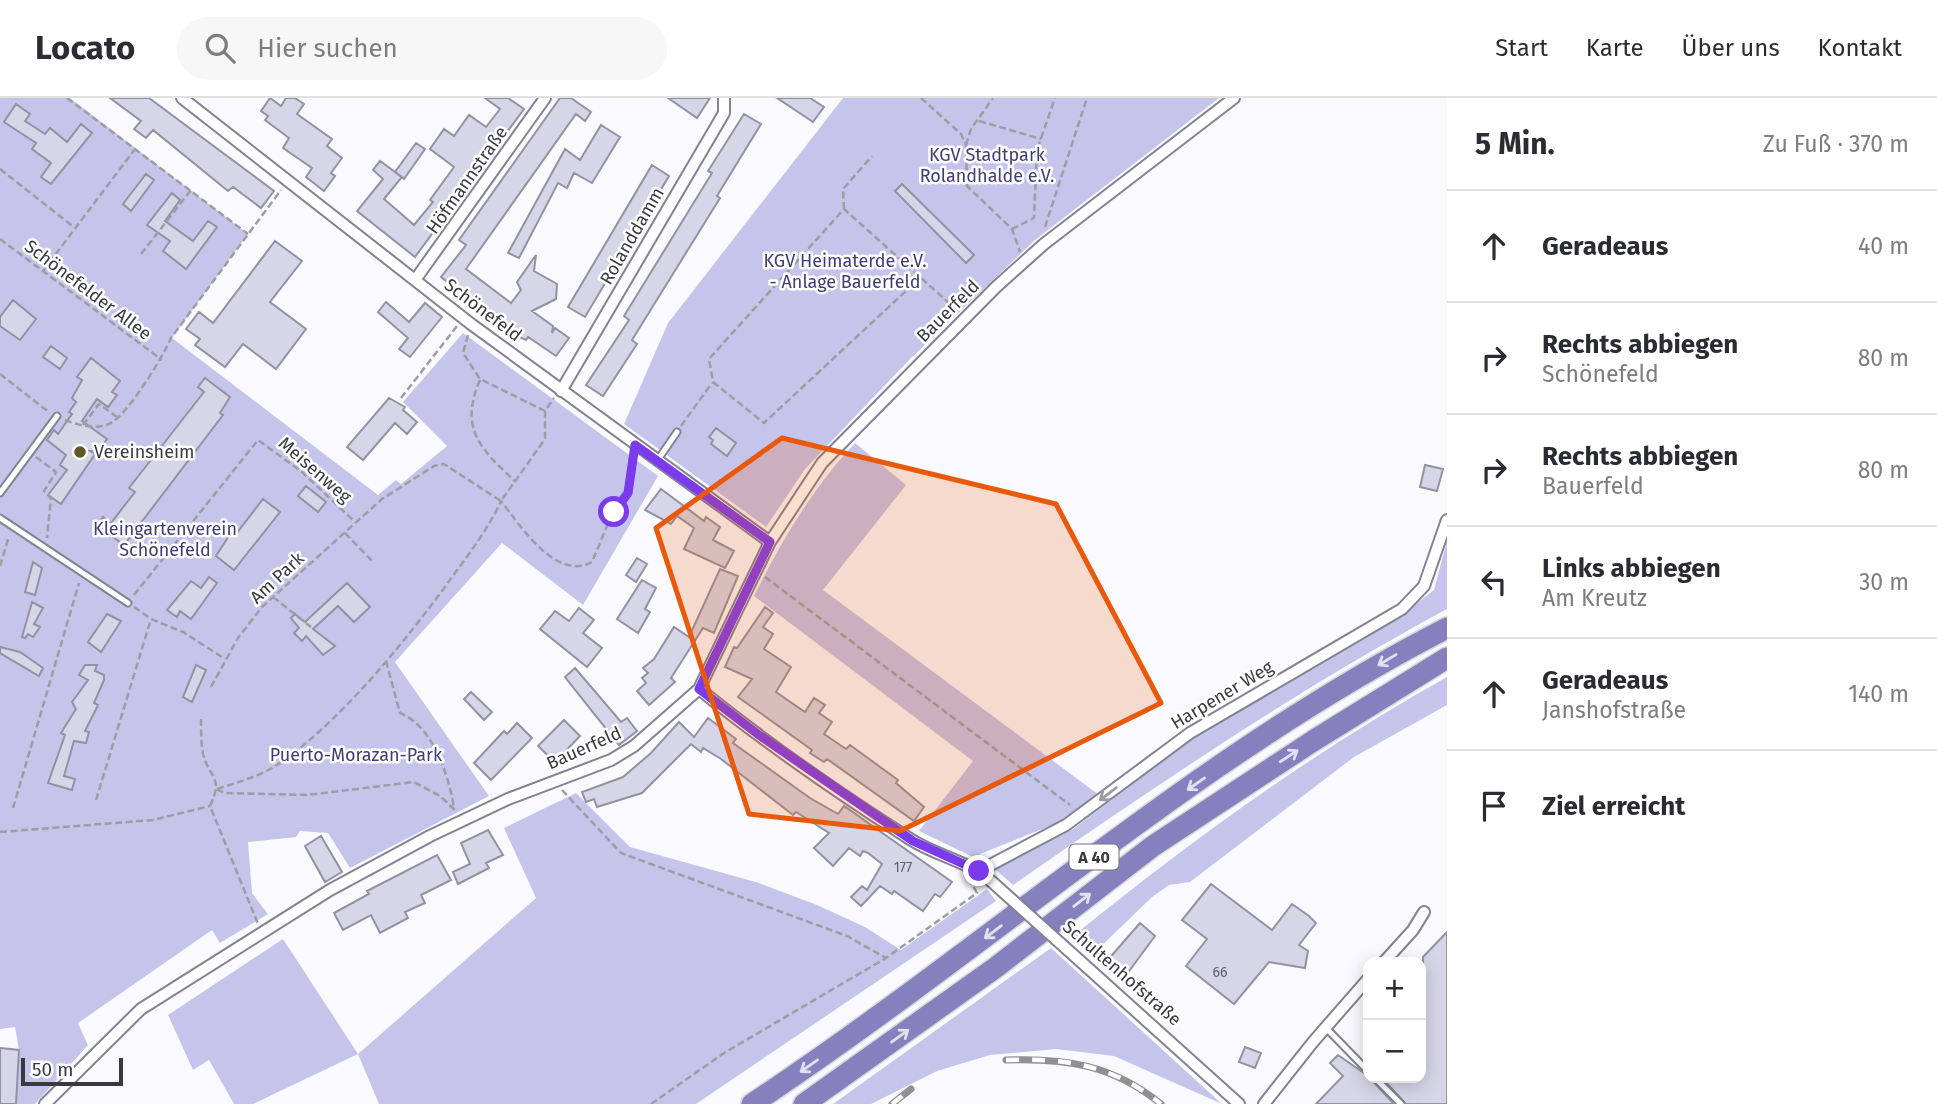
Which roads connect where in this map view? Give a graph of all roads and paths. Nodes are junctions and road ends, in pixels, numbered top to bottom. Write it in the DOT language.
graph roads {
  1 [pos="67,98"];
  2 [pos="182,98"];
  3 [pos="545,98"];
  4 [pos="724,98"];
  5 [pos="921,98"];
  6 [pos="993,98"];
  7 [pos="1055,98"];
  8 [pos="1087,98"];
  9 [pos="1234,98"];
  10 [pos="979,121"];
  11 [pos="1041,139"];
  12 [pos="966,145"];
  13 [pos="135,149"];
  14 [pos="872,156"];
  15 [pos="0,169"];
  16 [pos="289,179"];
  17 [pos="191,190"];
  18 [pos="844,209"];
  19 [pos="75,228"];
  20 [pos="1012,229"];
  21 [pos="248,234"];
  22 [pos="0,239"];
  23 [pos="1044,244"];
  24 [pos="141,254"];
  25 [pos="1024,262"];
  26 [pos="43,271"];
  27 [pos="921,277"];
  28 [pos="415,280"];
  29 [pos="966,318"];
  30 [pos="467,321"];
  31 [pos="162,360"];
  32 [pos="0,374"];
  33 [pos="480,379"];
  34 [pos="713,382"];
  35 [pos="561,391"];
  36 [pos="401,398"];
  37 [pos="545,411"];
  38 [pos="57,416"];
  39 [pos="118,418"];
  40 [pos="686,420"];
  41 [pos="83,425"];
  42 [pos="677,432"];
  43 [pos="635,445"];
  44 [pos="31,453"];
  45 [pos="657,461"];
  46 [pos="515,481"];
  47 [pos="0,493"];
  48 [pos="501,501"];
  49 [pos="0,518"];
  50 [pos="1447,520"];
  51 [pos="356,523"];
  52 [pos="12,526"];
  53 [pos="345,533"];
  54 [pos="770,542"];
  55 [pos="46,549"];
  56 [pos="373,562"];
  57 [pos="0,566"];
  58 [pos="756,571"];
  59 [pos="82,573"];
  60 [pos="273,597"];
  61 [pos="128,603"];
  62 [pos="151,619"];
  63 [pos="311,627"];
  64 [pos="1447,628"];
  65 [pos="1447,658"];
  66 [pos="225,659"];
  67 [pos="386,661"];
  68 [pos="211,687"];
  69 [pos="699,689"];
  70 [pos="201,719"];
  71 [pos="554,781"];
  72 [pos="218,789"];
  73 [pos="96,800"];
  74 [pos="210,806"];
  75 [pos="13,808"];
  76 [pos="454,808"];
  77 [pos="1074,808"];
  78 [pos="465,820"];
  79 [pos="0,832"];
  80 [pos="979,871"];
  81 [pos="977,893"];
  82 [pos="1424,912"];
  83 [pos="262,933"];
  84 [pos="1389,957"];
  85 [pos="886,958"];
  86 [pos="1363,985"];
  87 [pos="1325,1027"];
  88 [pos="1363,1066"];
  89 [pos="1380,1083"];
  90 [pos="45,1104"];
  91 [pos="650,1104"];
  92 [pos="752,1104"];
  93 [pos="804,1104"];
  94 [pos="1239,1104"];
  95 [pos="1264,1104"];
  96 [pos="1401,1104"];
  1 -- 13 [label="path"];
  2 -- 16 [label="street, Schönefeld"];
  3 -- 28 [label="street, Höfmannstraße"];
  4 -- 35 [label="street, Rolanddamm"];
  5 -- 12 [label="path"];
  6 -- 10 [label="path"];
  7 -- 11 [label="path"];
  8 -- 23 [label="path"];
  9 -- 23 [label="street, Bauerfeld"];
  10 -- 11 [label="path"];
  10 -- 12 [label="path"];
  11 -- 20 [label="path"];
  12 -- 20 [label="path"];
  13 -- 17 [label="path"];
  13 -- 19 [label="path"];
  14 -- 18 [label="path"];
  15 -- 19 [label="path"];
  16 -- 21 [label="path"];
  16 -- 28 [label="street, Schönefeld"];
  17 -- 21 [label="path"];
  17 -- 24 [label="path"];
  18 -- 27 [label="path"];
  18 -- 34 [label="path"];
  19 -- 26 [label="path"];
  20 -- 25 [label="path"];
  21 -- 31 [label="path"];
  22 -- 26 [label="path, Schönefelder Allee"];
  23 -- 25 [label="street, Bauerfeld"];
  25 -- 29 [label="street, Bauerfeld"];
  26 -- 31 [label="path, Schönefelder Allee"];
  27 -- 29 [label="path"];
  27 -- 34 [label="path"];
  28 -- 30 [label="street, Schönefeld"];
  29 -- 54 [label="street, Bauerfeld"];
  30 -- 33 [label="path"];
  30 -- 35 [label="street, Schönefeld"];
  30 -- 36 [label="path"];
  31 -- 39 [label="path"];
  32 -- 38 [label="path"];
  33 -- 37 [label="path"];
  33 -- 46 [label="path"];
  34 -- 40 [label="path"];
  35 -- 37 [label="path"];
  35 -- 43 [label="street, Schönefeld"];
  37 -- 46 [label="path"];
  38 -- 41 [label="path"];
  38 -- 44 [label="lane"];
  39 -- 41 [label="path"];
  39 -- 41 [label="path"];
  42 -- 45 [label="lane"];
  43 -- 45 [label="street, Schönefeld"];
  43 -- 48 [label="path"];
  44 -- 47 [label="lane"];
  44 -- 55 [label="path"];
  45 -- 54 [label="street, Schönefeld"];
  46 -- 48 [label="path"];
  48 -- 51 [label="path, Am Park"];
  48 -- 67 [label="path"];
  49 -- 52 [label="lane"];
  50 -- 80 [label="street, Harpener Weg, one-way"];
  51 -- 53 [label="path, Am Park"];
  51 -- 61 [label="path, Meisenweg"];
  52 -- 55 [label="lane"];
  52 -- 57 [label="path"];
  53 -- 56 [label="path"];
  53 -- 60 [label="path, Am Park"];
  54 -- 58 [label="street, Bauerfeld"];
  55 -- 59 [label="lane"];
  58 -- 69 [label="street, Bauerfeld"];
  58 -- 77 [label="path"];
  59 -- 61 [label="lane"];
  59 -- 75 [label="path"];
  60 -- 63 [label="path"];
  60 -- 66 [label="path, Am Park"];
  61 -- 62 [label="path"];
  62 -- 66 [label="path"];
  62 -- 73 [label="path"];
  64 -- 92 [label="highway, A 40, one-way"];
  93 -- 65 [label="highway, A 40, one-way"];
  66 -- 68 [label="path, Am Park"];
  67 -- 72 [label="path"];
  67 -- 76 [label="path"];
  69 -- 71 [label="street, Bauerfeld"];
  69 -- 80 [label="street, Schultenhofstraße"];
  70 -- 72 [label="path"];
  71 -- 78 [label="street, Bauerfeld"];
  71 -- 85 [label="path"];
  72 -- 74 [label="path"];
  72 -- 76 [label="path"];
  74 -- 79 [label="path"];
  74 -- 83 [label="path"];
  76 -- 78 [label="path"];
  78 -- 83 [label="street, Bauerfeld"];
  80 -- 94 [label="street, Schultenhofstraße, bridge"];
  81 -- 85 [label="path"];
  82 -- 84 [label="street"];
  83 -- 90 [label="street, Bauerfeld"];
  85 -- 91 [label="path"];
  86 -- 87 [label="street"];
  87 -- 88 [label="lane"];
  87 -- 95 [label="street"];
  89 -- 96 [label="lane"];
}
